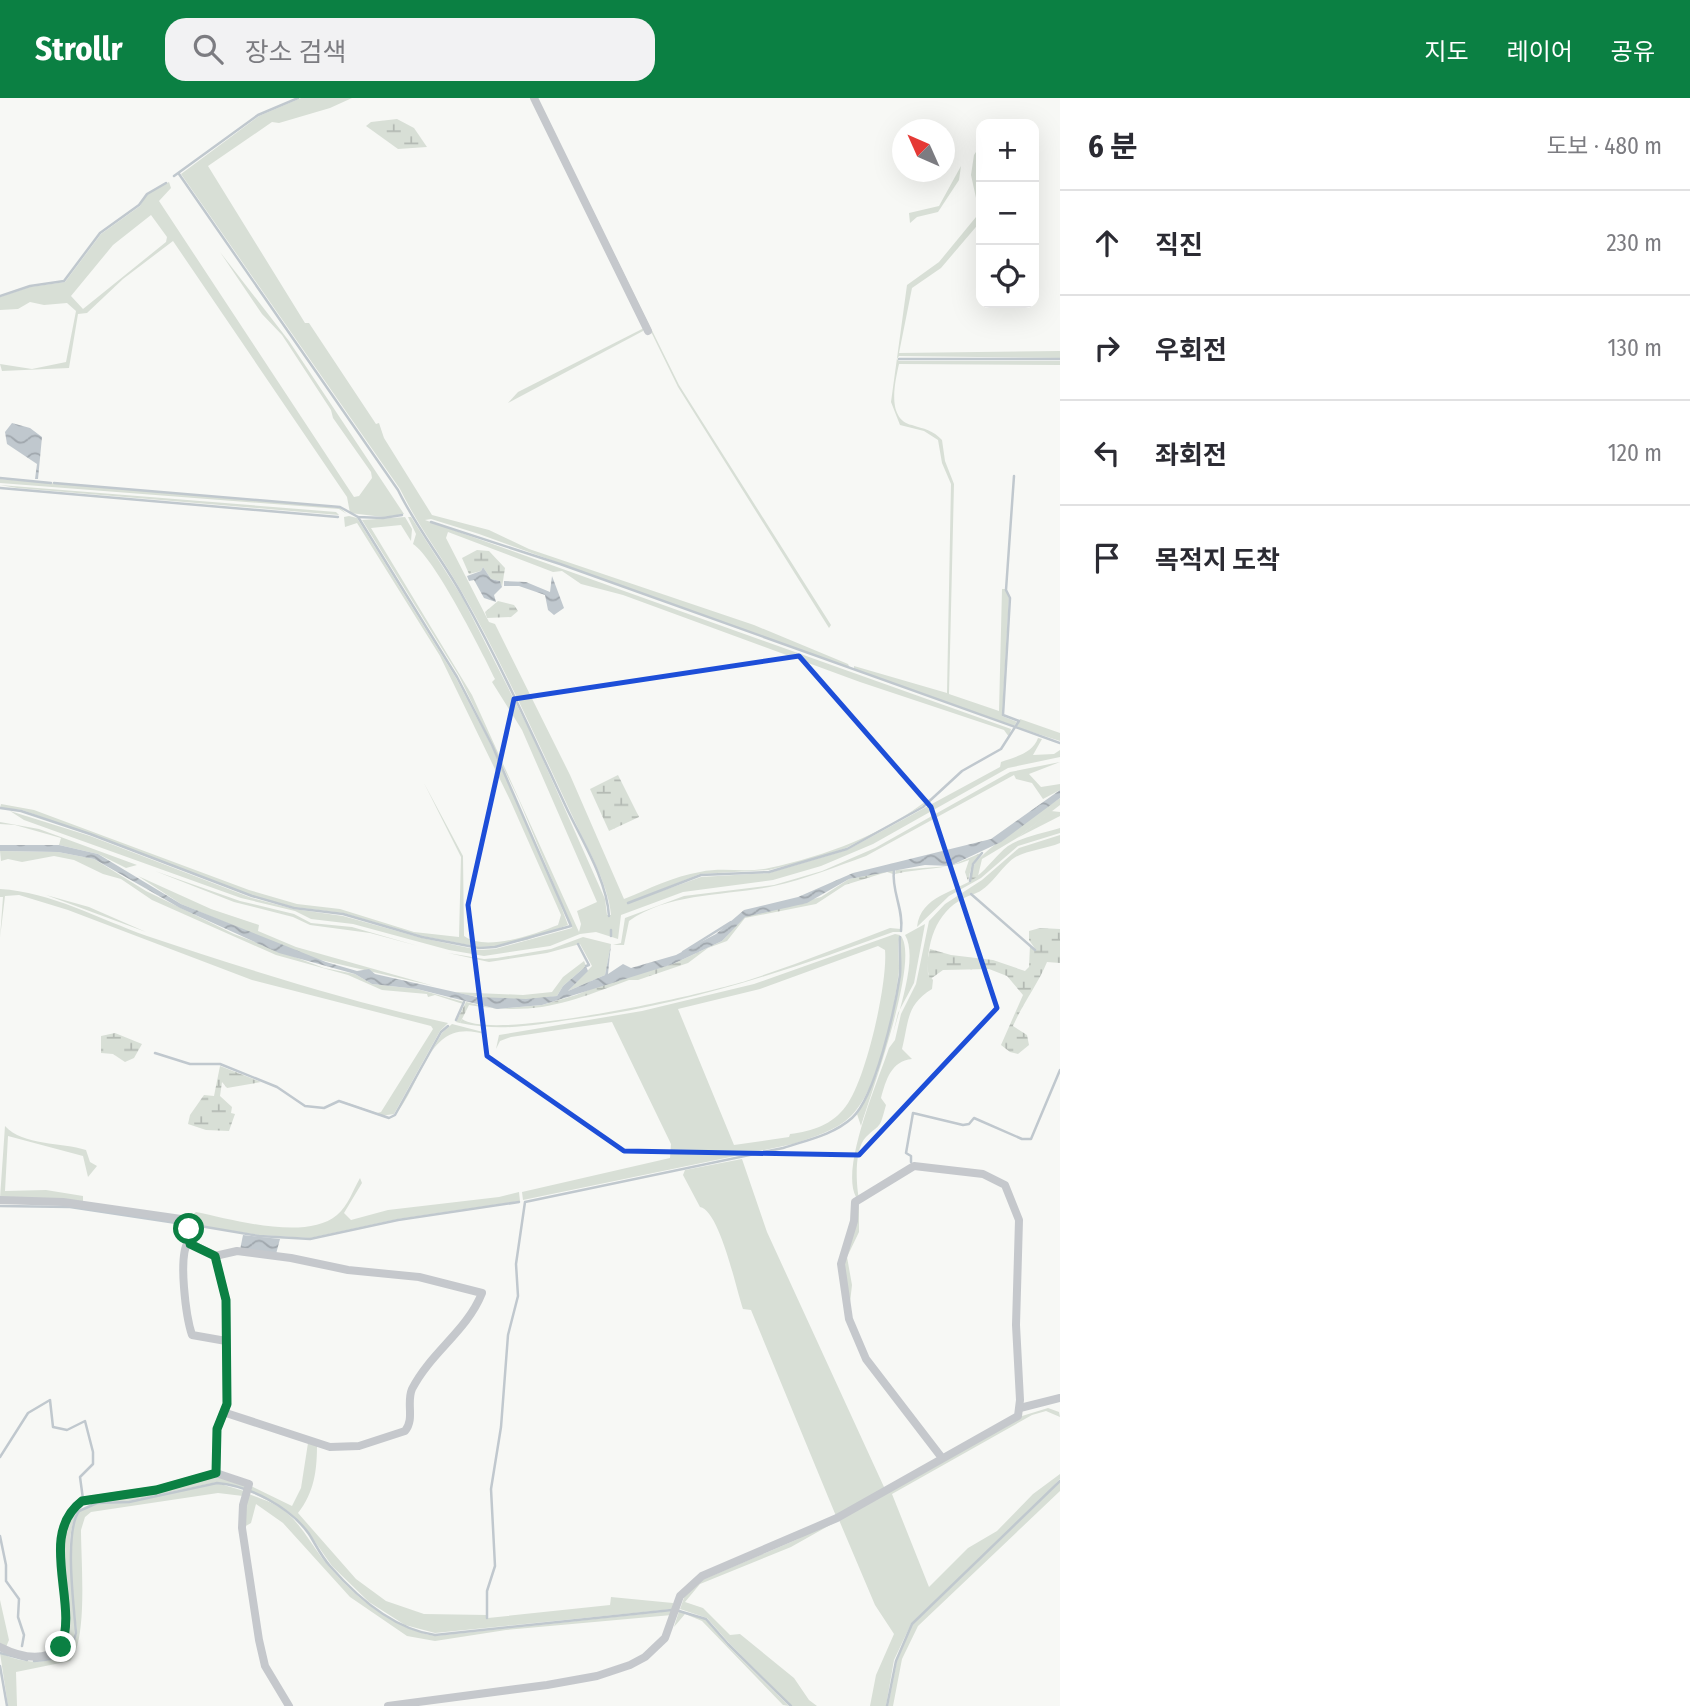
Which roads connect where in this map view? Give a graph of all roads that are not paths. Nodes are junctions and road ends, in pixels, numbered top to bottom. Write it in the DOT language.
graph roads {
  1 [pos="534,98"];
  2 [pos="648,331"];
  3 [pos="0,1200"];
  4 [pos="188,1242"];
  5 [pos="215,1256"];
  6 [pos="226,1341"];
  7 [pos="1060,1398"];
  8 [pos="1020,1408"];
  9 [pos="226,1413"];
  10 [pos="942,1458"];
  11 [pos="216,1473"];
  12 [pos="0,1647"];
  13 [pos="447,1701"];
  14 [pos="289,1706"];
  15 [pos="388,1706"];
  1 -- 2 [label="street"];
  3 -- 4 [label="street"];
  4 -- 5 [label="street"];
  4 -- 6 [label="street"];
  5 -- 6 [label="street"];
  5 -- 9 [label="street"];
  6 -- 9 [label="street"];
  7 -- 8 [label="street"];
  8 -- 10 [label="street"];
  8 -- 10 [label="street"];
  9 -- 11 [label="street"];
  10 -- 13 [label="street"];
  11 -- 12 [label="street"];
  11 -- 14 [label="street"];
  13 -- 15 [label="street"];
}
